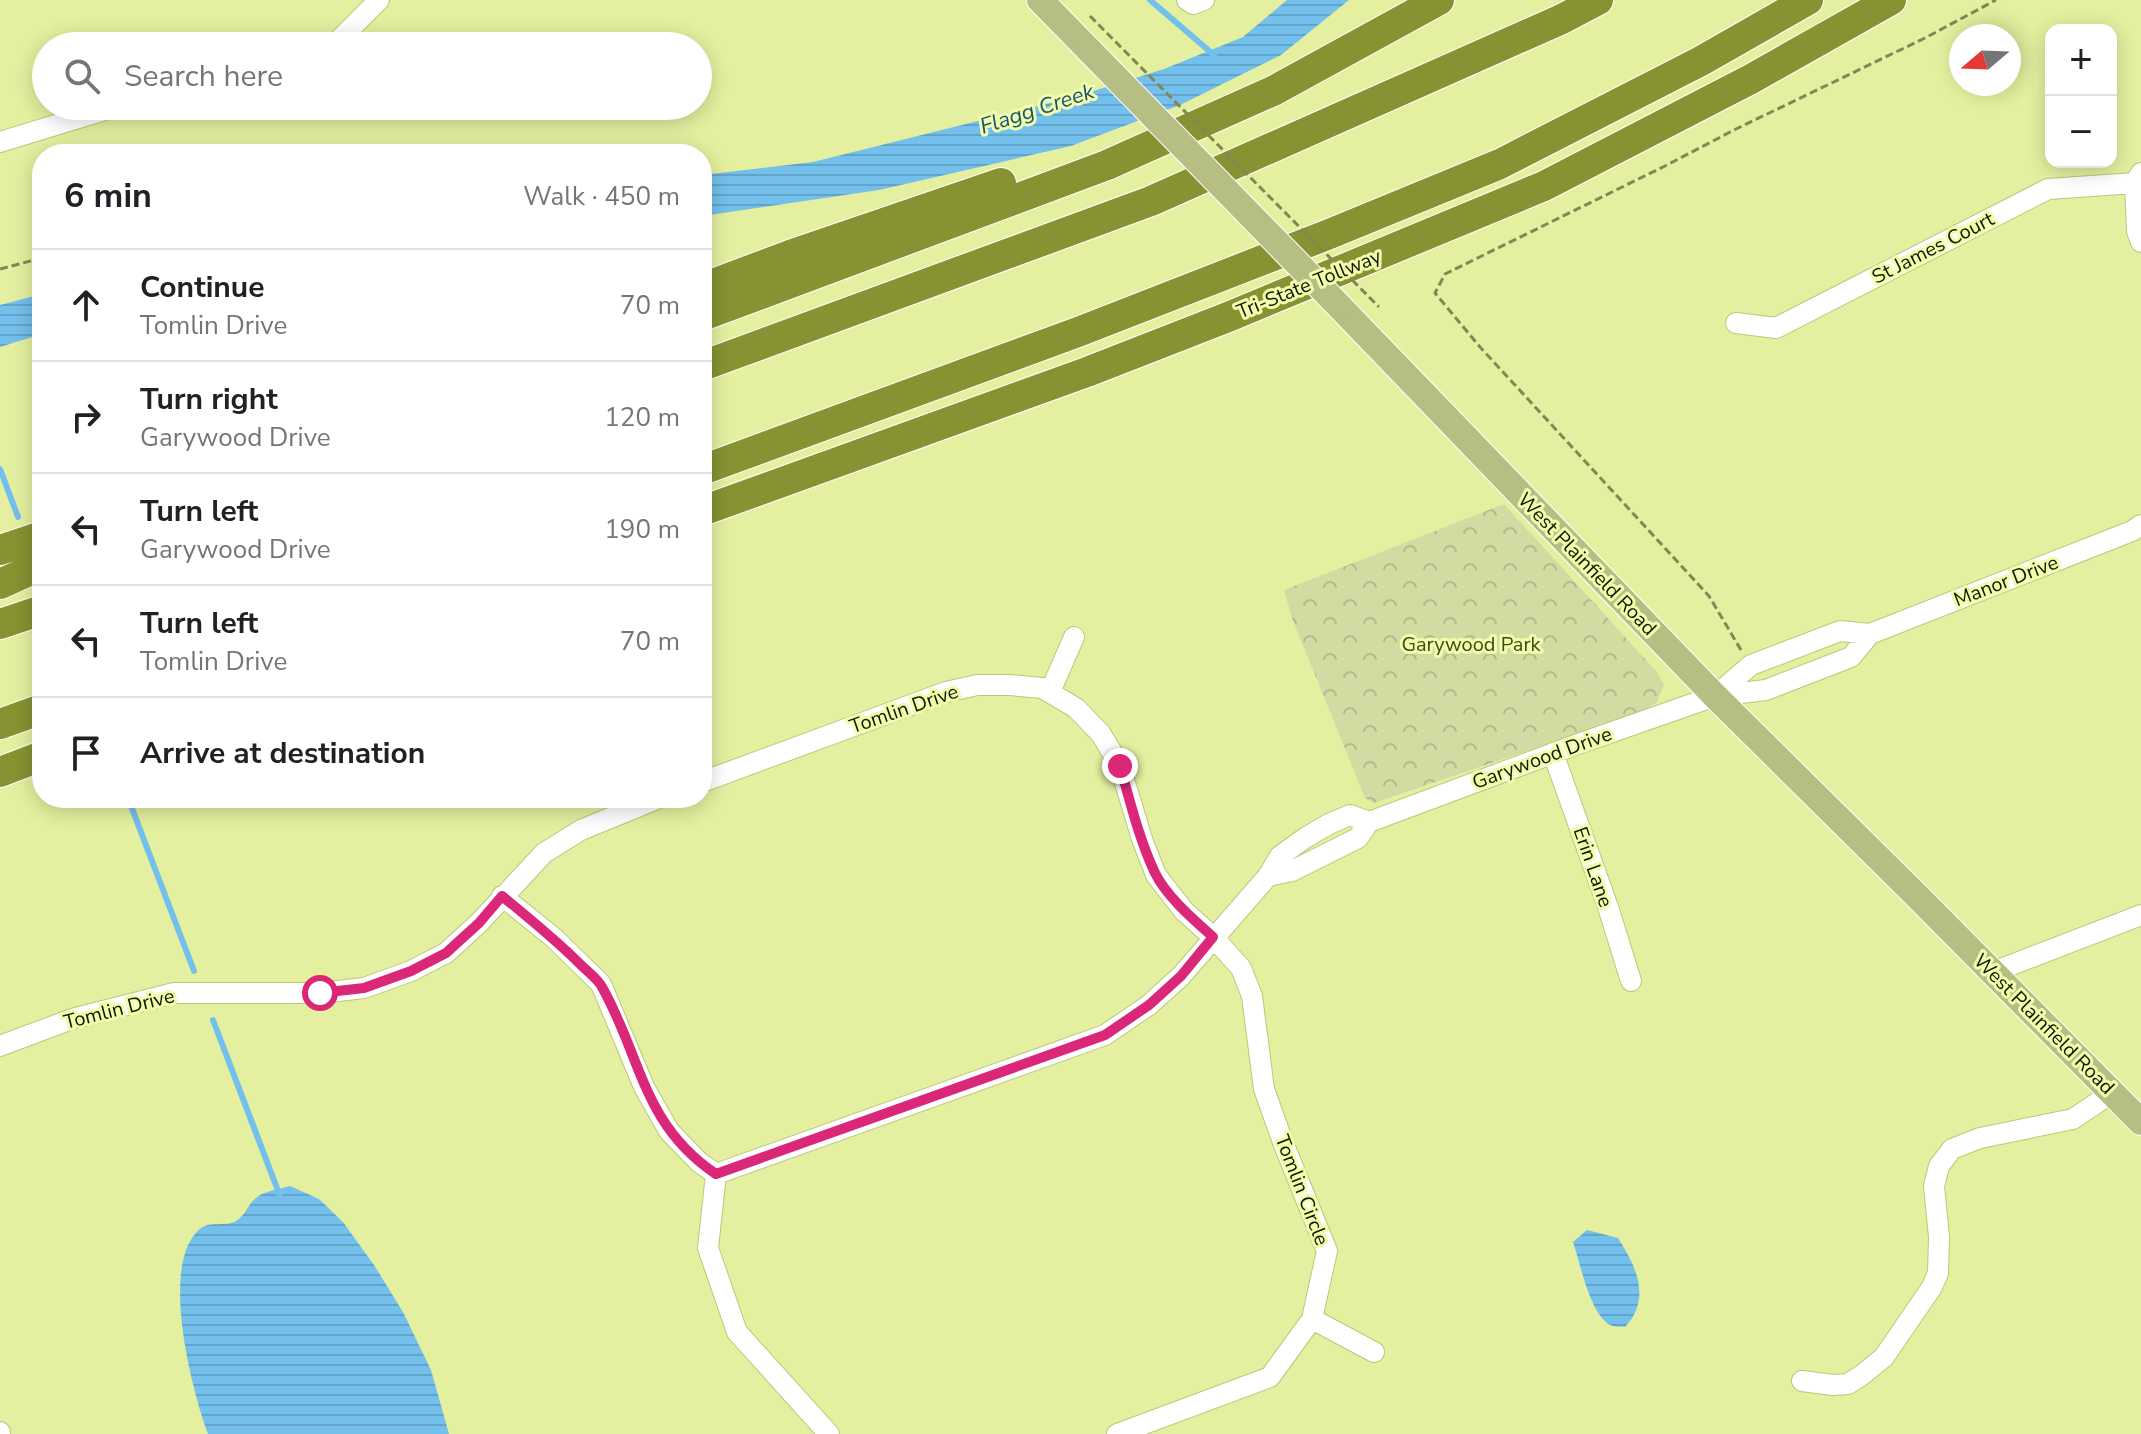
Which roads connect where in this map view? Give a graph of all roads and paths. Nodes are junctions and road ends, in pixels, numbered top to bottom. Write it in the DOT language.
graph roads {
  1 [pos="379,0"];
  2 [pos="1040,0"];
  3 [pos="1187,0"];
  4 [pos="1204,0"];
  5 [pos="1439,0"];
  6 [pos="1598,0"];
  7 [pos="1808,0"];
  8 [pos="1891,0"];
  9 [pos="1996,0"];
  10 [pos="1090,16"];
  11 [pos="347,32"];
  12 [pos="72,120"];
  13 [pos="0,142"];
  14 [pos="1107,165"];
  15 [pos="2138,178"];
  16 [pos="2141,242"];
  17 [pos="32,261"];
  18 [pos="0,269"];
  19 [pos="712,284"];
  20 [pos="1379,307"];
  21 [pos="712,312"];
  22 [pos="1736,323"];
  23 [pos="712,362"];
  24 [pos="712,466"];
  25 [pos="712,507"];
  26 [pos="2141,525"];
  27 [pos="32,539"];
  28 [pos="0,550"];
  29 [pos="32,570"];
  30 [pos="0,584"];
  31 [pos="32,613"];
  32 [pos="0,624"];
  33 [pos="1870,634"];
  34 [pos="1074,637"];
  35 [pos="1743,654"];
  36 [pos="1050,692"];
  37 [pos="1715,696"];
  38 [pos="32,713"];
  39 [pos="0,724"];
  40 [pos="1553,753"];
  41 [pos="32,760"];
  42 [pos="0,772"];
  43 [pos="712,778"];
  44 [pos="633,808"];
  45 [pos="502,896"];
  46 [pos="2141,915"];
  47 [pos="1213,937"];
  48 [pos="1993,972"];
  49 [pos="1631,981"];
  50 [pos="0,1046"];
  51 [pos="2113,1092"];
  52 [pos="2141,1122"];
  53 [pos="708,1168"];
  54 [pos="1312,1319"];
  55 [pos="1374,1352"];
  56 [pos="1802,1381"];
  57 [pos="829,1434"];
  58 [pos="1117,1434"];
  1 -- 11 [label="street"];
  2 -- 37 [label="main road, West Plainfield Road, bridge"];
  3 -- 4 [label="street"];
  5 -- 14 [label="highway"];
  6 -- 23 [label="highway"];
  7 -- 24 [label="highway, Tri-State Tollway"];
  8 -- 25 [label="highway, Tri-State Tollway"];
  9 -- 35 [label="path"];
  10 -- 20 [label="path, bridge"];
  12 -- 13 [label="street"];
  14 -- 19 [label="highway"];
  14 -- 21 [label="highway"];
  15 -- 16 [label="street"];
  15 -- 22 [label="street, St James Court"];
  17 -- 18 [label="path"];
  26 -- 33 [label="street, Manor Drive"];
  27 -- 28 [label="highway"];
  29 -- 30 [label="highway"];
  31 -- 32 [label="highway"];
  33 -- 37 [label="street, Manor Drive"];
  33 -- 37 [label="street, Manor Drive"];
  34 -- 36 [label="street"];
  36 -- 43 [label="street, Tomlin Drive"];
  36 -- 47 [label="street, Tomlin Drive"];
  37 -- 40 [label="street, Garywood Drive"];
  37 -- 48 [label="main road, West Plainfield Road"];
  38 -- 39 [label="highway"];
  40 -- 47 [label="street, Garywood Drive"];
  40 -- 49 [label="street, Erin Lane"];
  41 -- 42 [label="highway"];
  44 -- 45 [label="street, Tomlin Drive"];
  45 -- 50 [label="street, Tomlin Drive"];
  45 -- 53 [label="street"];
  46 -- 48 [label="street"];
  47 -- 53 [label="street, Garywood Drive"];
  47 -- 54 [label="street, Tomlin Circle"];
  48 -- 51 [label="main road, West Plainfield Road"];
  51 -- 52 [label="main road, West Plainfield Road"];
  51 -- 56 [label="street"];
  53 -- 57 [label="street"];
  54 -- 55 [label="street"];
  54 -- 58 [label="street, Tomlin Circle"];
}
